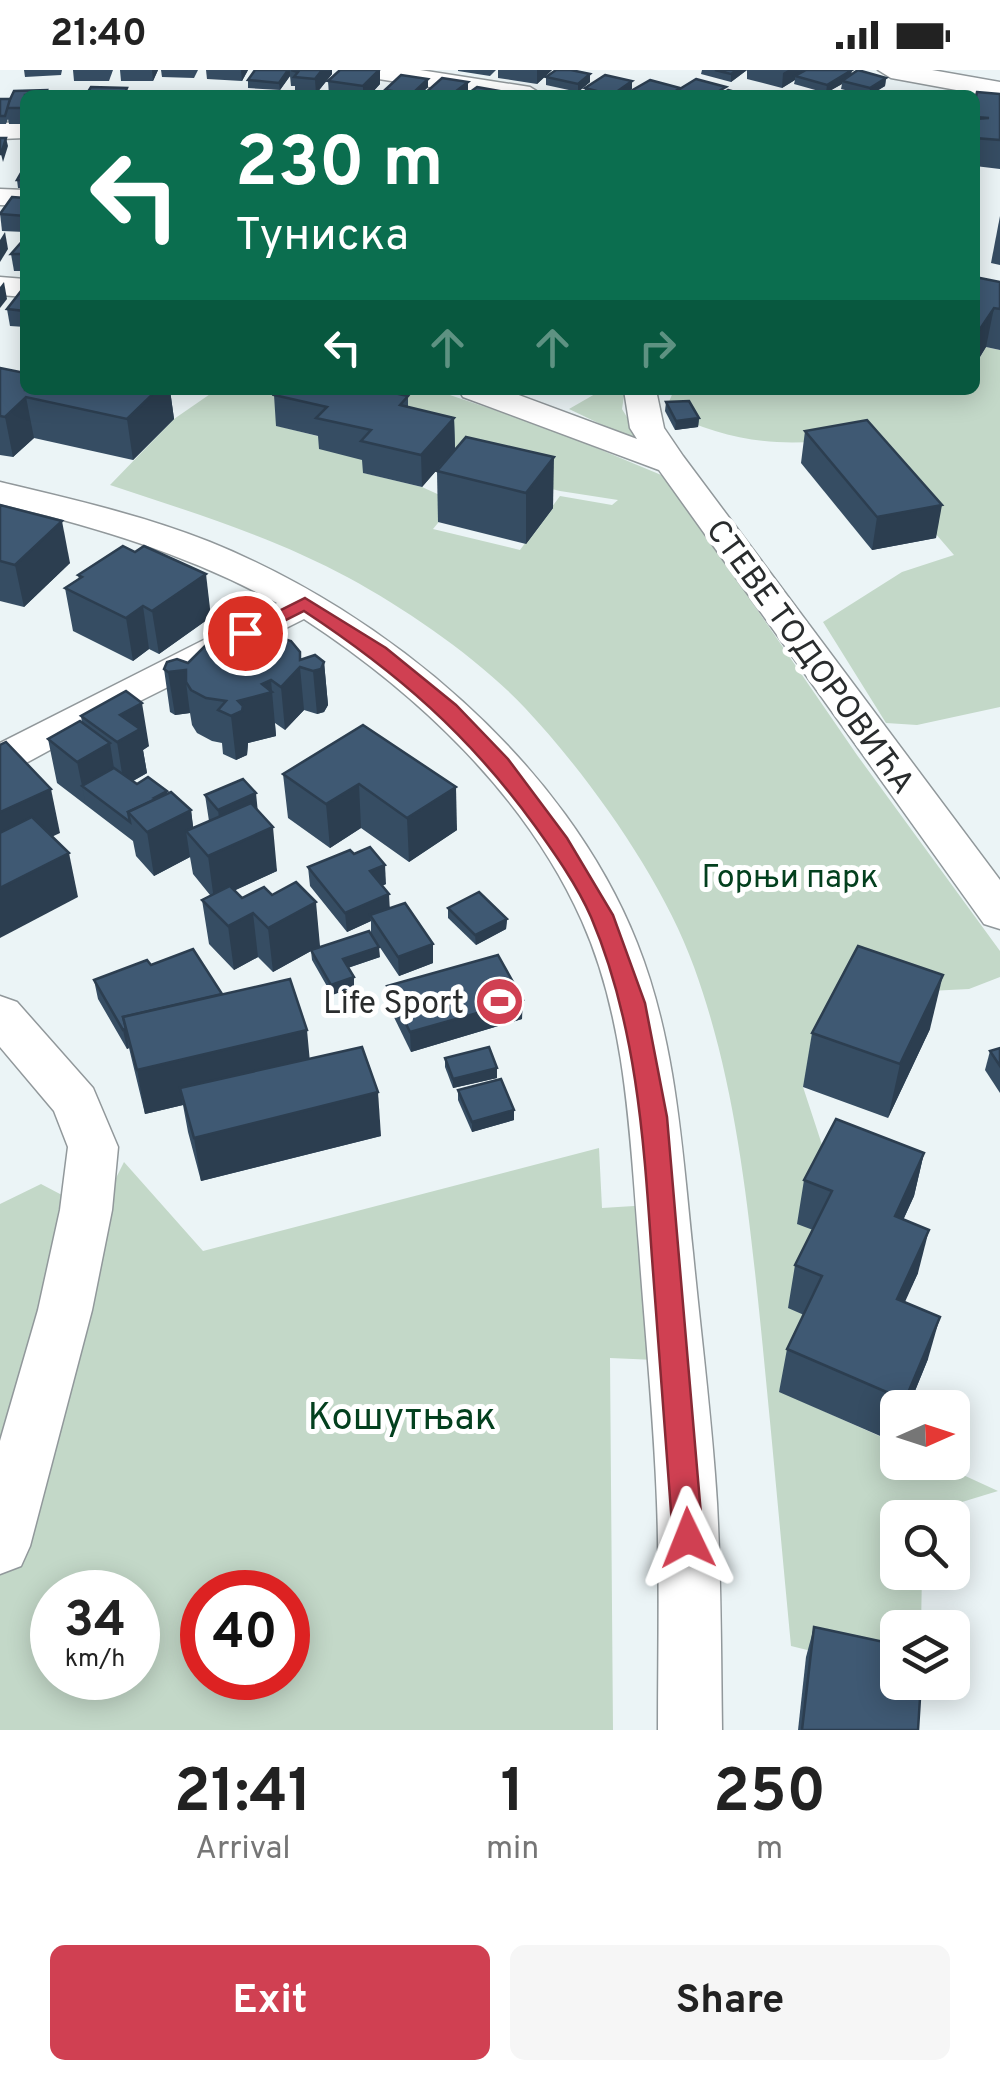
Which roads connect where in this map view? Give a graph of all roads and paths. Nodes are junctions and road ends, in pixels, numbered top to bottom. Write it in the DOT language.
graph roads {
  1 [pos="372,70"];
  2 [pos="890,70"];
  3 [pos="940,81"];
  4 [pos="498,90"];
  5 [pos="1000,90"];
  6 [pos="489,395"];
  7 [pos="556,395"];
  8 [pos="641,395"];
  9 [pos="529,408"];
  10 [pos="671,463"];
  11 [pos="0,493"];
  12 [pos="305,604"];
  13 [pos="0,760"];
  14 [pos="1000,914"];
  15 [pos="0,1014"];
  16 [pos="0,1546"];
  17 [pos="690,1730"];
  1 -- 4 [label="street"];
  2 -- 3 [label="street"];
  3 -- 5 [label="street"];
  6 -- 9 [label="street"];
  7 -- 9 [label="street"];
  8 -- 10 [label="street, СТЕВЕ ТОДОРОВИЋА"];
  9 -- 10 [label="street"];
  10 -- 14 [label="street, СТЕВЕ ТОДОРОВИЋА"];
  11 -- 12 [label="street"];
  12 -- 13 [label="street"];
  12 -- 17 [label="street"];
  15 -- 16 [label="street"];
}
